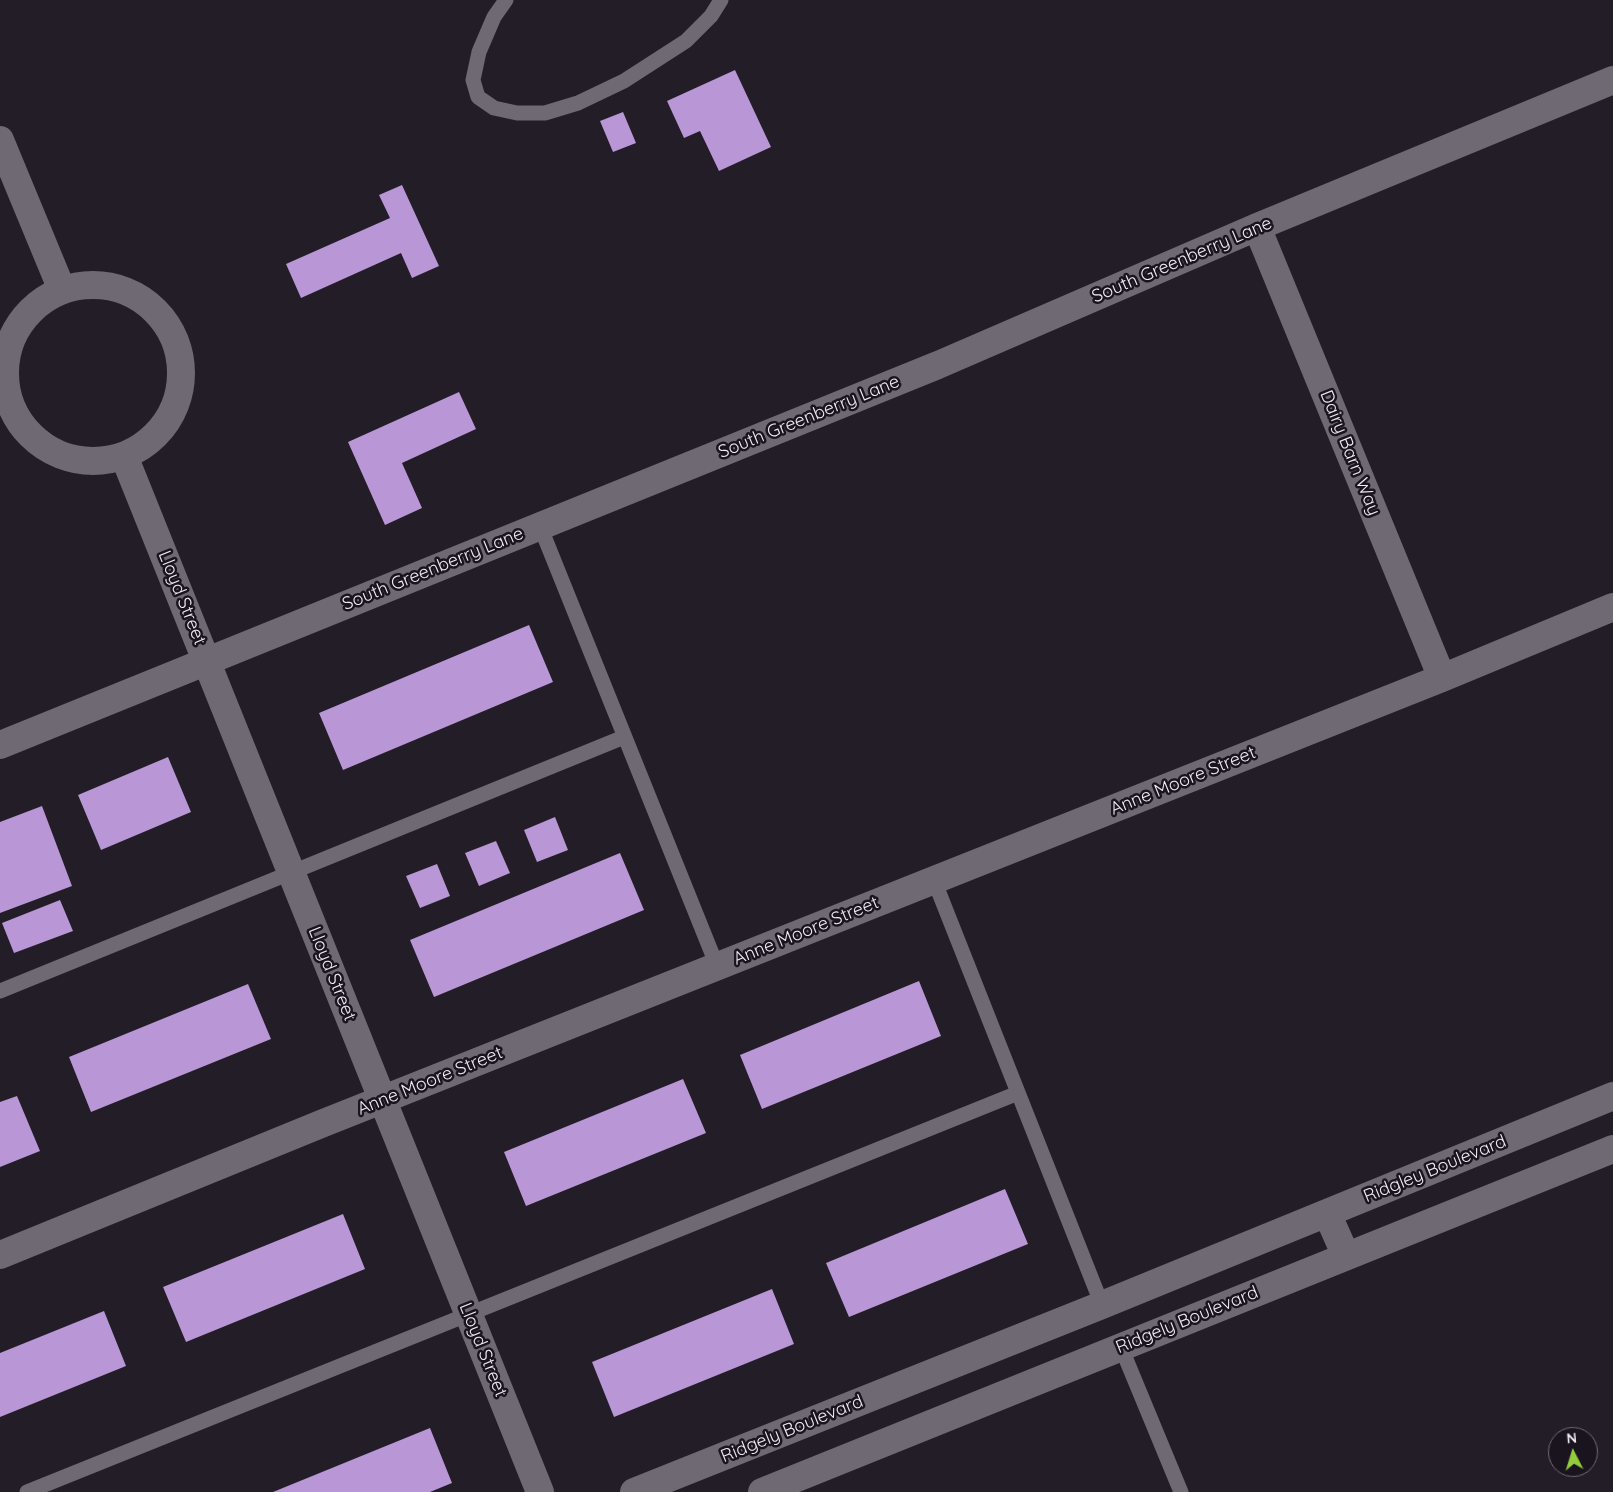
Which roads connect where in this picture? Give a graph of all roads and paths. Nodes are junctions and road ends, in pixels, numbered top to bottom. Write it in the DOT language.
graph roads {
  1 [pos="506,0"];
  2 [pos="721,0"];
  3 [pos="1613,80"];
  4 [pos="0,140"];
  5 [pos="1258,227"];
  6 [pos="62,290"];
  7 [pos="5,406"];
  8 [pos="124,456"];
  9 [pos="540,526"];
  10 [pos="1613,607"];
  11 [pos="206,660"];
  12 [pos="1442,678"];
  13 [pos="624,737"];
  14 [pos="0,745"];
  15 [pos="291,872"];
  16 [pos="934,880"];
  17 [pos="717,966"];
  18 [pos="0,991"];
  19 [pos="1018,1093"];
  20 [pos="1613,1096"];
  21 [pos="383,1099"];
  22 [pos="1613,1149"];
  23 [pos="1327,1213"];
  24 [pos="1257,1242"];
  25 [pos="0,1255"];
  26 [pos="1346,1256"];
  27 [pos="1102,1305"];
  28 [pos="469,1314"];
  29 [pos="1121,1347"];
  30 [pos="27,1492"];
  31 [pos="540,1492"];
  32 [pos="634,1492"];
  33 [pos="762,1492"];
  34 [pos="1182,1492"];
  1 -- 2 [label="lane"];
  3 -- 5 [label="street, South Greenberry Lane"];
  4 -- 6 [label="street"];
  5 -- 9 [label="street, South Greenberry Lane"];
  5 -- 12 [label="street, Dairy Barn Way"];
  6 -- 7 [label="street"];
  6 -- 8 [label="street"];
  7 -- 8 [label="street"];
  8 -- 11 [label="street, Lloyd Street"];
  9 -- 11 [label="street, South Greenberry Lane"];
  9 -- 13 [label="lane"];
  10 -- 12 [label="street, Anne Moore Street"];
  11 -- 14 [label="street, South Greenberry Lane"];
  11 -- 15 [label="street, Lloyd Street"];
  12 -- 16 [label="street, Anne Moore Street"];
  13 -- 15 [label="lane"];
  13 -- 17 [label="lane"];
  15 -- 18 [label="lane"];
  15 -- 21 [label="street, Lloyd Street"];
  16 -- 17 [label="street, Anne Moore Street"];
  16 -- 19 [label="lane"];
  17 -- 21 [label="street, Anne Moore Street"];
  19 -- 27 [label="lane"];
  19 -- 28 [label="lane"];
  20 -- 23 [label="street, Ridgley Boulevard"];
  21 -- 25 [label="street, Anne Moore Street"];
  21 -- 28 [label="street, Lloyd Street"];
  22 -- 26 [label="street, Ridgely Boulevard"];
  23 -- 24 [label="street, Ridgley Boulevard"];
  23 -- 26 [label="street"];
  24 -- 27 [label="street, Ridgely Boulevard"];
  26 -- 29 [label="street, Ridgely Boulevard"];
  27 -- 32 [label="street, Ridgely Boulevard"];
  28 -- 30 [label="lane"];
  28 -- 31 [label="street, Lloyd Street"];
  29 -- 33 [label="street, Ridgely Boulevard"];
  29 -- 34 [label="lane"];
}
